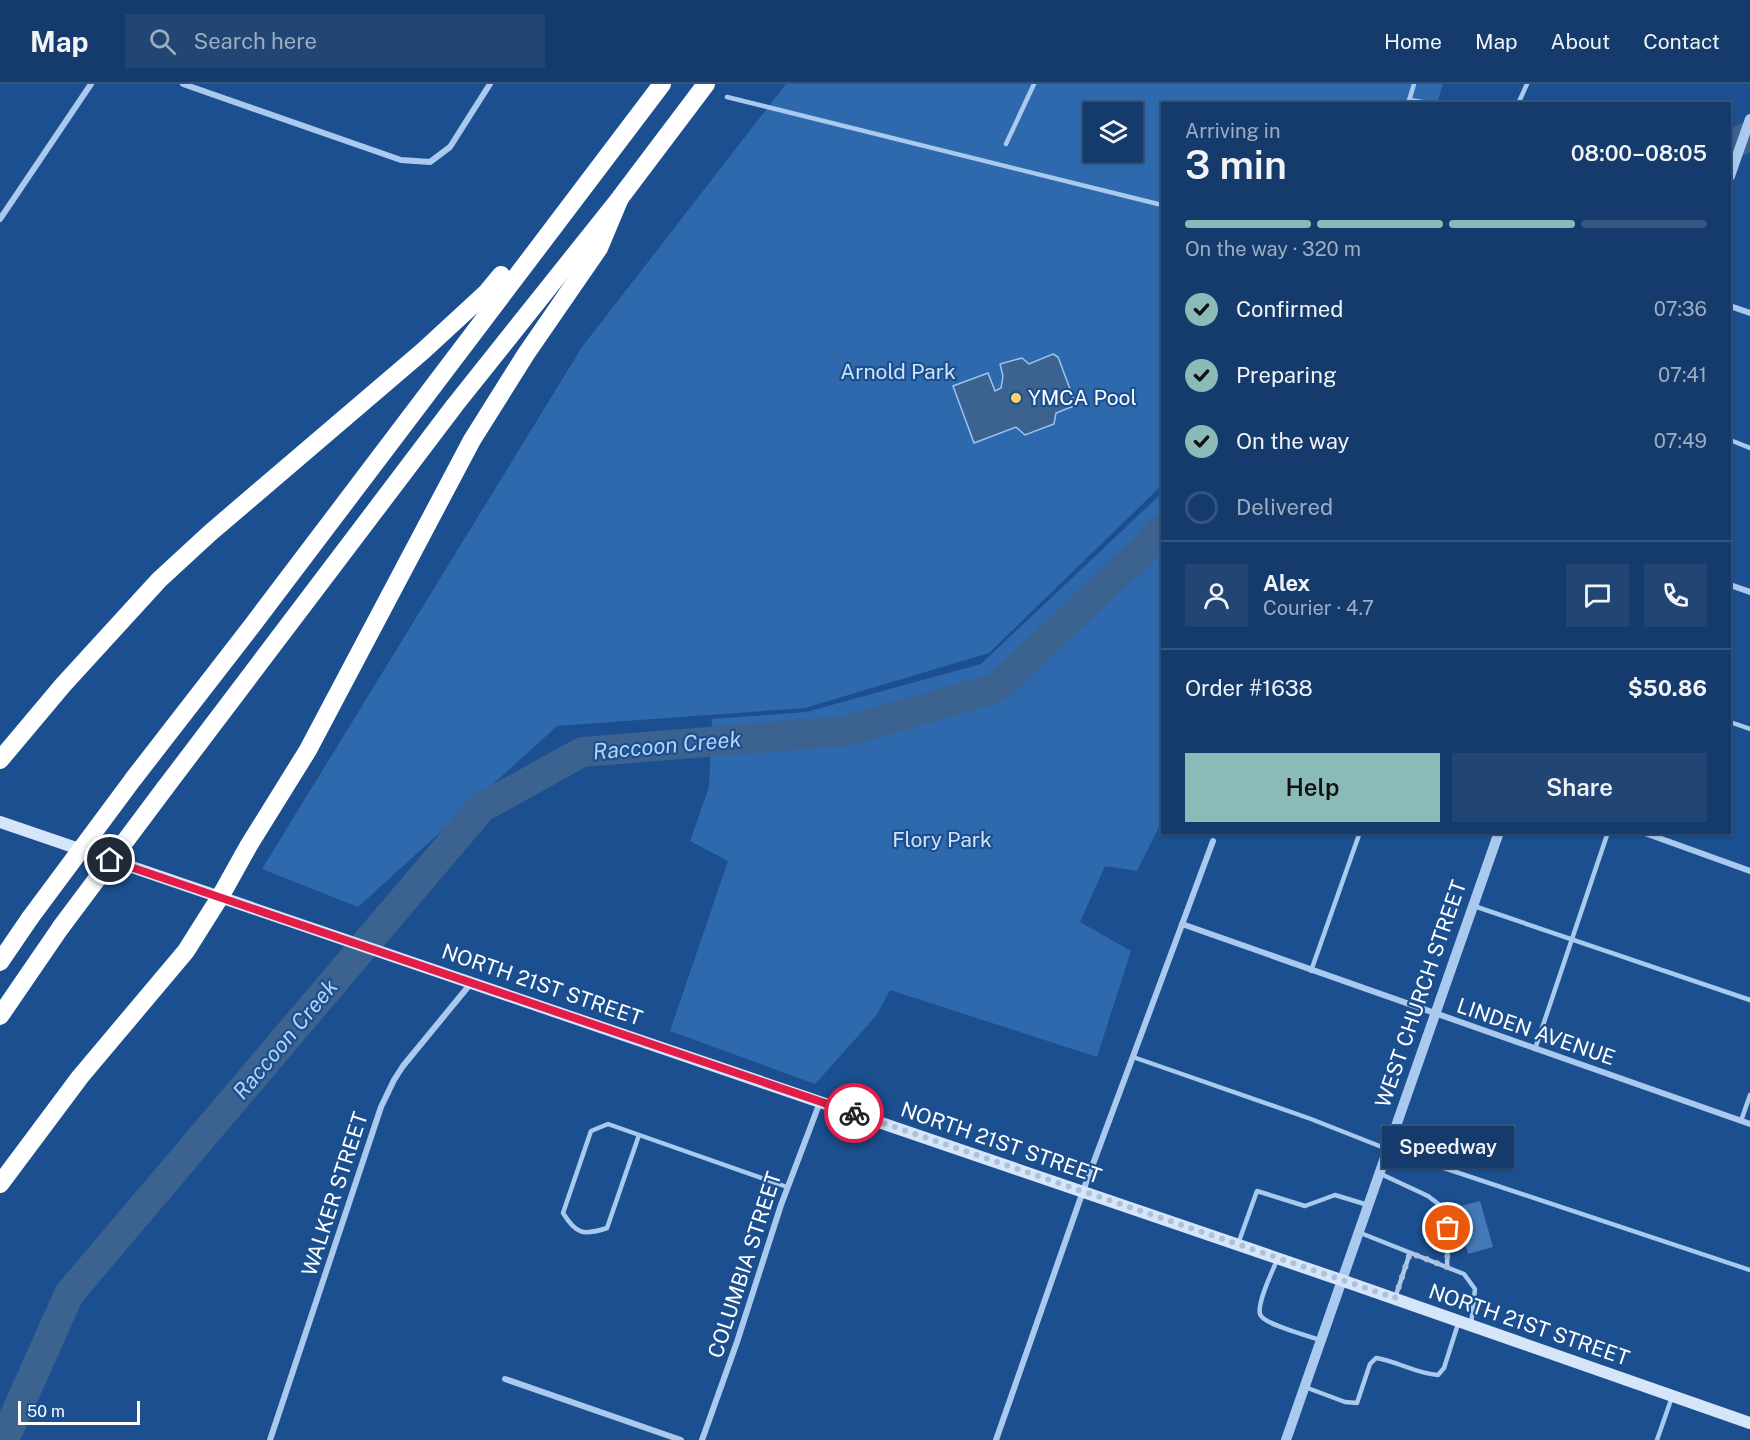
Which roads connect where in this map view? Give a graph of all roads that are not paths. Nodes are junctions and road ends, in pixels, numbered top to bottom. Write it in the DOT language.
graph roads {
  1 [pos="91,84"];
  2 [pos="183,84"];
  3 [pos="490,84"];
  4 [pos="662,84"];
  5 [pos="706,84"];
  6 [pos="1034,84"];
  7 [pos="1414,84"];
  8 [pos="1527,84"];
  9 [pos="727,97"];
  10 [pos="1409,102"];
  11 [pos="1519,102"];
  12 [pos="1750,119"];
  13 [pos="1006,144"];
  14 [pos="1731,173"];
  15 [pos="620,198"];
  16 [pos="1161,205"];
  17 [pos="563,213"];
  18 [pos="0,219"];
  19 [pos="1731,306"];
  20 [pos="1750,313"];
  21 [pos="1731,440"];
  22 [pos="1750,448"];
  23 [pos="1731,585"];
  24 [pos="1750,592"];
  25 [pos="1731,722"];
  26 [pos="1750,729"];
  27 [pos="0,760"];
  28 [pos="0,822"];
  29 [pos="1359,834"];
  30 [pos="1498,834"];
  31 [pos="1607,834"];
  32 [pos="1648,834"];
  33 [pos="1213,841"];
  34 [pos="1750,871"];
  35 [pos="220,897"];
  36 [pos="1473,905"];
  37 [pos="1182,924"];
  38 [pos="1572,939"];
  39 [pos="0,962"];
  40 [pos="1311,971"];
  41 [pos="473,982"];
  42 [pos="1750,1000"];
  43 [pos="1435,1014"];
  44 [pos="0,1016"];
  45 [pos="1534,1049"];
  46 [pos="1133,1057"];
  47 [pos="1750,1095"];
  48 [pos="820,1101"];
  49 [pos="1741,1121"];
  50 [pos="1750,1124"];
  51 [pos="639,1135"];
  52 [pos="1387,1149"];
  53 [pos="1379,1173"];
  54 [pos="0,1184"];
  55 [pos="787,1187"];
  56 [pos="1083,1191"];
  57 [pos="1368,1205"];
  58 [pos="1358,1232"];
  59 [pos="1238,1244"];
  60 [pos="1410,1253"];
  61 [pos="1278,1258"];
  62 [pos="1447,1267"];
  63 [pos="1750,1270"];
  64 [pos="1341,1280"];
  65 [pos="1395,1298"];
  66 [pos="1465,1323"];
  67 [pos="1321,1340"];
  68 [pos="505,1379"];
  69 [pos="1305,1387"];
  70 [pos="1673,1396"];
  71 [pos="1750,1423"];
  72 [pos="270,1440"];
  73 [pos="681,1440"];
  74 [pos="702,1440"];
  75 [pos="996,1440"];
  76 [pos="1286,1440"];
  77 [pos="1657,1440"];
  1 -- 18 [label="street"];
  2 -- 3 [label="street"];
  4 -- 17 [label="highway"];
  5 -- 15 [label="highway"];
  6 -- 13 [label="lane"];
  7 -- 10 [label="lane"];
  8 -- 11 [label="lane"];
  9 -- 16 [label="lane"];
  12 -- 14 [label="street"];
  15 -- 35 [label="highway"];
  15 -- 44 [label="highway, bridge"];
  17 -- 27 [label="highway"];
  17 -- 39 [label="highway, bridge"];
  19 -- 20 [label="street"];
  21 -- 22 [label="lane"];
  23 -- 24 [label="street"];
  25 -- 26 [label="lane"];
  28 -- 35 [label="main road, NORTH 21ST STREET"];
  29 -- 40 [label="lane"];
  30 -- 36 [label="street, WEST CHURCH STREET"];
  31 -- 38 [label="lane"];
  32 -- 34 [label="street"];
  33 -- 37 [label="street"];
  35 -- 41 [label="main road, NORTH 21ST STREET"];
  35 -- 54 [label="highway"];
  36 -- 38 [label="lane"];
  36 -- 43 [label="street, WEST CHURCH STREET"];
  37 -- 40 [label="street, LINDEN AVENUE"];
  37 -- 46 [label="street"];
  38 -- 42 [label="lane"];
  38 -- 45 [label="lane"];
  40 -- 43 [label="street, LINDEN AVENUE"];
  41 -- 48 [label="main road, NORTH 21ST STREET"];
  41 -- 72 [label="street, WALKER STREET"];
  43 -- 45 [label="street, LINDEN AVENUE"];
  43 -- 52 [label="street, WEST CHURCH STREET"];
  45 -- 49 [label="street, LINDEN AVENUE"];
  46 -- 52 [label="lane"];
  46 -- 56 [label="street"];
  47 -- 49 [label="lane"];
  48 -- 55 [label="street, COLUMBIA STREET"];
  48 -- 56 [label="main road, NORTH 21ST STREET"];
  49 -- 50 [label="street, LINDEN AVENUE"];
  51 -- 51 [label="lane"];
  51 -- 55 [label="lane"];
  52 -- 53 [label="street, WEST CHURCH STREET"];
  52 -- 63 [label="lane"];
  53 -- 57 [label="street, WEST CHURCH STREET"];
  53 -- 62 [label="lane"];
  55 -- 74 [label="street, COLUMBIA STREET"];
  56 -- 59 [label="main road, NORTH 21ST STREET"];
  56 -- 75 [label="street"];
  57 -- 58 [label="street, WEST CHURCH STREET"];
  57 -- 59 [label="lane"];
  58 -- 60 [label="lane"];
  58 -- 64 [label="street, WEST CHURCH STREET"];
  59 -- 61 [label="main road, NORTH 21ST STREET"];
  60 -- 62 [label="lane"];
  60 -- 65 [label="lane"];
  61 -- 64 [label="main road, NORTH 21ST STREET"];
  61 -- 67 [label="lane"];
  62 -- 66 [label="lane"];
  64 -- 65 [label="main road, NORTH 21ST STREET"];
  64 -- 67 [label="street, WEST CHURCH STREET"];
  65 -- 66 [label="main road, NORTH 21ST STREET"];
  66 -- 69 [label="lane"];
  66 -- 70 [label="main road, NORTH 21ST STREET"];
  67 -- 69 [label="street, WEST CHURCH STREET"];
  68 -- 73 [label="street"];
  69 -- 76 [label="street, WEST CHURCH STREET"];
  70 -- 71 [label="main road, NORTH 21ST STREET"];
  70 -- 77 [label="lane"];
}
